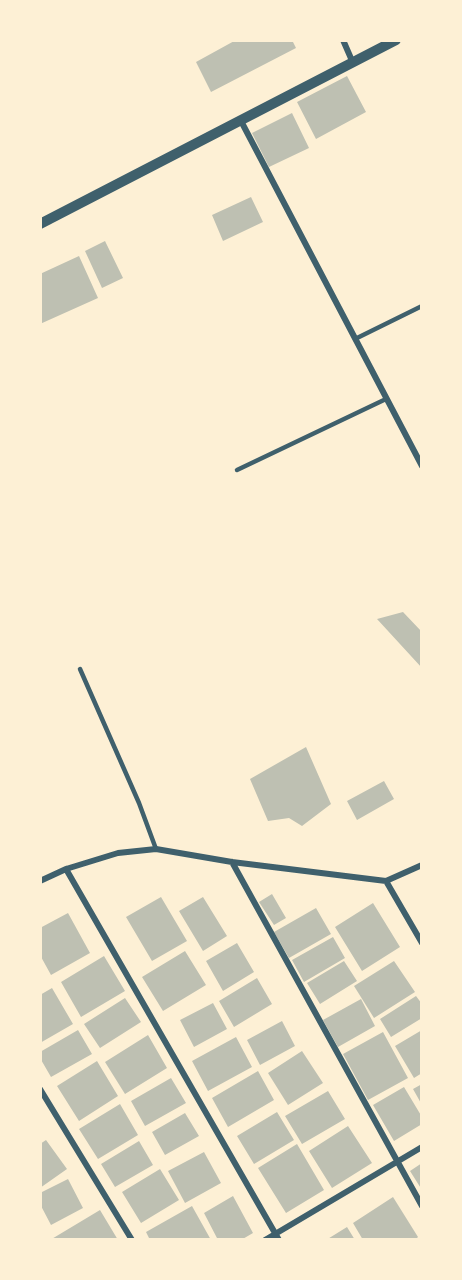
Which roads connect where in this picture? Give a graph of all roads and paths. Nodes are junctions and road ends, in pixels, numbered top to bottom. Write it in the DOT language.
graph roads {
  1 [pos="343,40"];
  2 [pos="396,40"];
  3 [pos="353,63"];
  4 [pos="241,121"];
  5 [pos="40,224"];
  6 [pos="422,306"];
  7 [pos="355,339"];
  8 [pos="386,399"];
  9 [pos="422,466"];
  10 [pos="237,470"];
  11 [pos="80,669"];
  12 [pos="156,849"];
  13 [pos="232,862"];
  14 [pos="422,866"];
  15 [pos="66,869"];
  16 [pos="40,881"];
  17 [pos="386,881"];
  18 [pos="422,943"];
  19 [pos="40,1089"];
  20 [pos="422,1147"];
  21 [pos="397,1161"];
  22 [pos="422,1206"];
  23 [pos="277,1236"];
  24 [pos="132,1239"];
  25 [pos="265,1239"];
  1 -- 3 [label="street"];
  2 -- 3 [label="street"];
  3 -- 4 [label="street"];
  4 -- 5 [label="street"];
  4 -- 7 [label="street"];
  6 -- 7 [label="lane"];
  7 -- 8 [label="street"];
  8 -- 9 [label="street"];
  8 -- 10 [label="lane"];
  11 -- 12 [label="lane"];
  12 -- 13 [label="street"];
  12 -- 15 [label="street"];
  13 -- 17 [label="street"];
  13 -- 21 [label="street"];
  14 -- 17 [label="street"];
  15 -- 16 [label="street"];
  15 -- 23 [label="street"];
  17 -- 18 [label="street"];
  19 -- 24 [label="street"];
  20 -- 21 [label="street"];
  21 -- 22 [label="street"];
  21 -- 23 [label="street"];
  23 -- 25 [label="street"];
}
